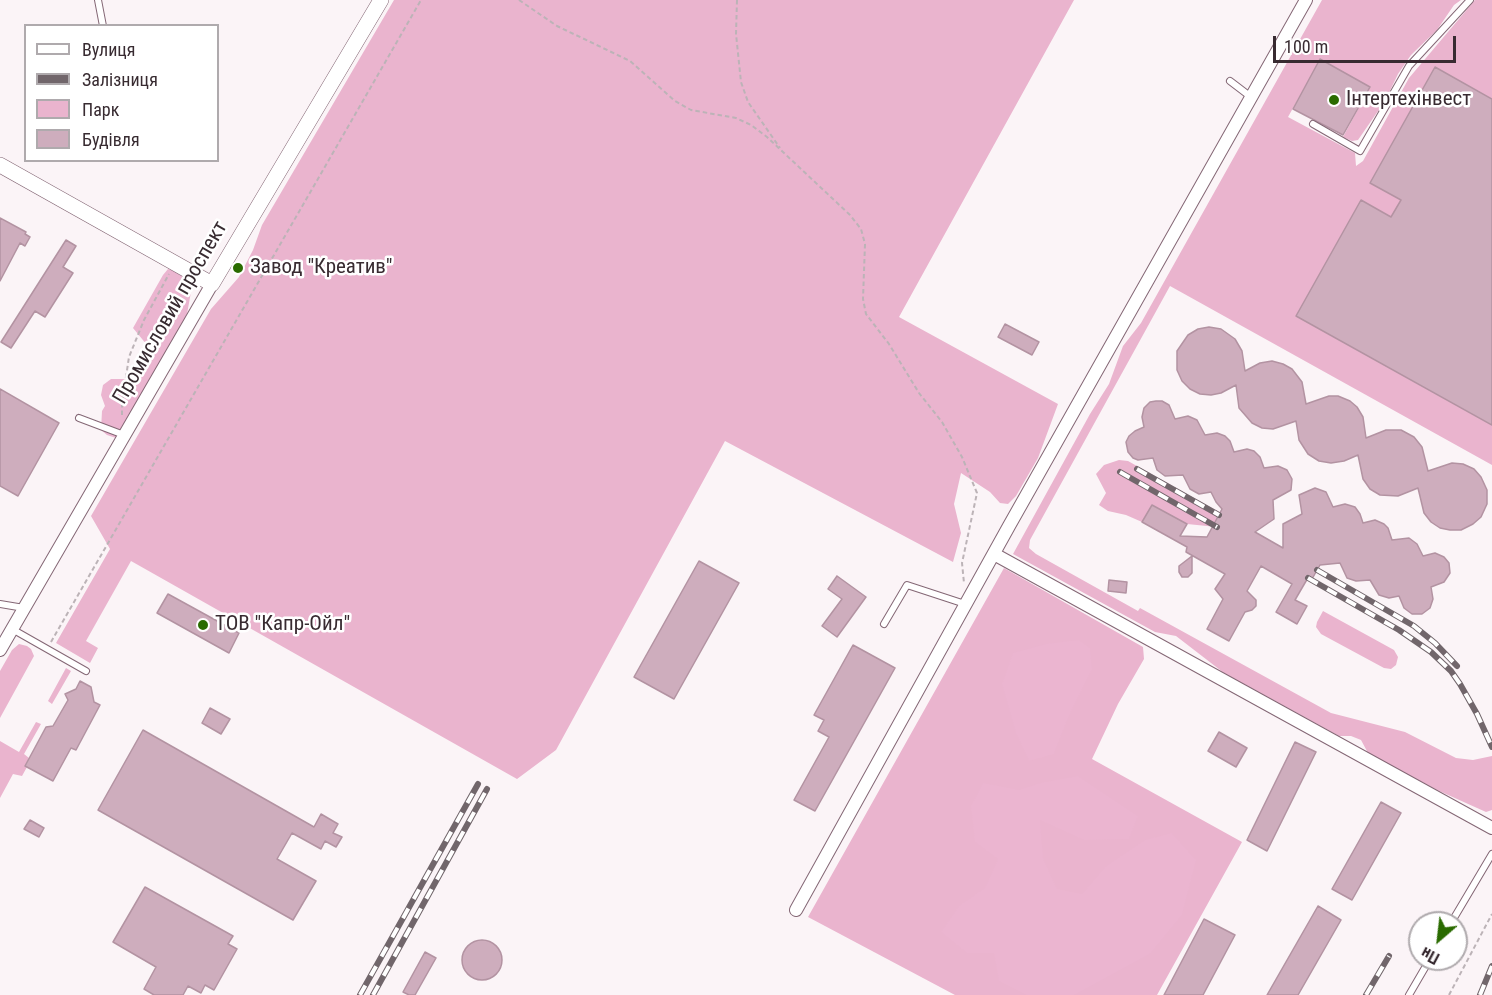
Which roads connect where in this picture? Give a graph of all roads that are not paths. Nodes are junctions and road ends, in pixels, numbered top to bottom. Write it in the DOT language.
graph roads {
  1 [pos="98,0"];
  2 [pos="381,0"];
  3 [pos="1306,0"];
  4 [pos="1470,0"];
  5 [pos="103,24"];
  6 [pos="1230,81"];
  7 [pos="1251,97"];
  8 [pos="1313,124"];
  9 [pos="0,165"];
  10 [pos="212,284"];
  11 [pos="79,418"];
  12 [pos="124,435"];
  13 [pos="993,554"];
  14 [pos="0,604"];
  15 [pos="966,604"];
  16 [pos="24,608"];
  17 [pos="884,624"];
  18 [pos="12,629"];
  19 [pos="0,650"];
  20 [pos="86,671"];
  21 [pos="1492,828"];
  22 [pos="1492,854"];
  23 [pos="796,910"];
  24 [pos="1458,911"];
  25 [pos="1423,971"];
  26 [pos="1408,995"];
  1 -- 5 [label="lane"];
  2 -- 10 [label="street, Промисловий проспект"];
  3 -- 7 [label="street"];
  4 -- 8 [label="lane"];
  6 -- 7 [label="lane"];
  7 -- 13 [label="street"];
  9 -- 10 [label="street"];
  10 -- 12 [label="street, Промисловий проспект"];
  11 -- 12 [label="lane"];
  12 -- 16 [label="street, Промисловий проспект"];
  13 -- 15 [label="street"];
  13 -- 21 [label="street"];
  14 -- 16 [label="lane"];
  15 -- 17 [label="lane"];
  15 -- 23 [label="street"];
  16 -- 18 [label="street, Промисловий проспект"];
  18 -- 19 [label="street, Промисловий проспект"];
  18 -- 20 [label="lane"];
  22 -- 24 [label="lane"];
  25 -- 26 [label="lane"];
}
